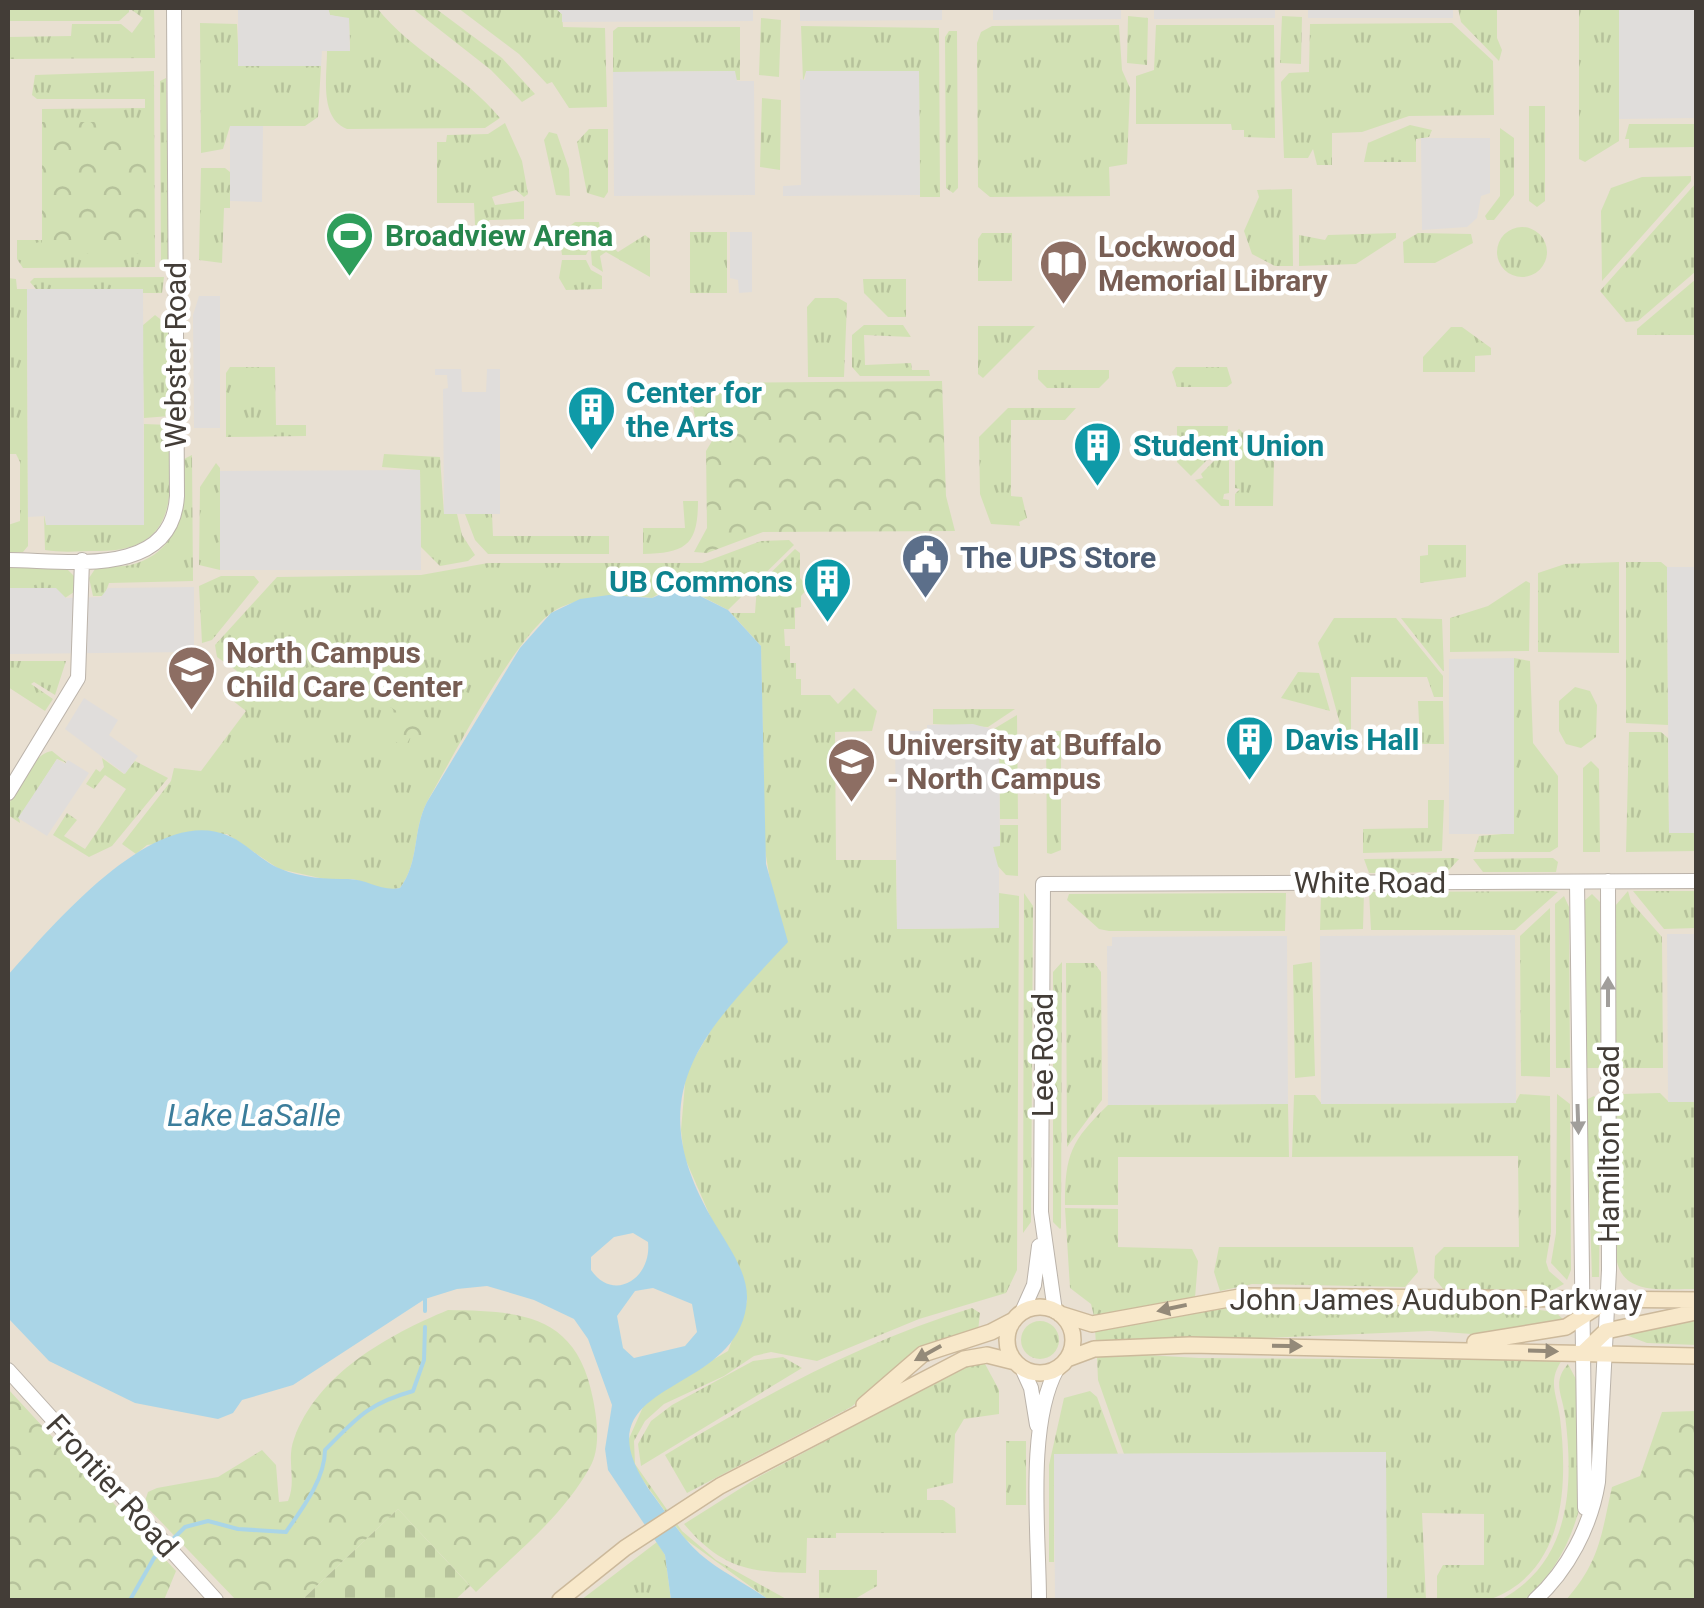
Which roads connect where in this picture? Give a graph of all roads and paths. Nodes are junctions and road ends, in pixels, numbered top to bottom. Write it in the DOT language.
graph roads {
  1 [pos="174,8"];
  2 [pos="8,560"];
  3 [pos="82,560"];
  4 [pos="8,793"];
  5 [pos="1608,881"];
  6 [pos="1696,881"];
  7 [pos="1576,882"];
  8 [pos="1043,884"];
  9 [pos="1042,1226"];
  10 [pos="1582,1300"];
  11 [pos="1608,1300"];
  12 [pos="1696,1300"];
  13 [pos="1058,1312"];
  14 [pos="1696,1312"];
  15 [pos="1018,1316"];
  16 [pos="1582,1319"];
  17 [pos="1606,1331"];
  18 [pos="1432,1348"];
  19 [pos="1583,1354"];
  20 [pos="1604,1354"];
  21 [pos="1696,1356"];
  22 [pos="1062,1364"];
  23 [pos="1018,1365"];
  24 [pos="8,1370"];
  25 [pos="857,1413"];
  26 [pos="1040,1441"];
  27 [pos="1585,1524"];
  28 [pos="216,1600"];
  29 [pos="560,1600"];
  30 [pos="1040,1600"];
  31 [pos="1535,1600"];
  1 -- 3 [label="street, Webster Road"];
  2 -- 3 [label="street, Webster Road"];
  3 -- 4 [label="street"];
  5 -- 6 [label="street, White Road"];
  5 -- 7 [label="street, White Road"];
  11 -- 5 [label="street, Hamilton Road, one-way"];
  7 -- 8 [label="street, White Road"];
  7 -- 10 [label="street, Hamilton Road, one-way"];
  8 -- 9 [label="street, Lee Road"];
  9 -- 13 [label="street, Lee Road"];
  9 -- 15 [label="street, Lee Road"];
  10 -- 11 [label="main road, John James Audubon Parkway"];
  10 -- 13 [label="main road, John James Audubon Parkway, one-way"];
  10 -- 16 [label="street, Hamilton Road"];
  11 -- 12 [label="main road, John James Audubon Parkway"];
  11 -- 16 [label="main road"];
  11 -- 17 [label="street, Hamilton Road"];
  13 -- 15 [label="main road"];
  13 -- 22 [label="main road"];
  14 -- 17 [label="main road"];
  15 -- 23 [label="main road"];
  15 -- 25 [label="main road, one-way"];
  16 -- 18 [label="main road"];
  16 -- 19 [label="street, Hamilton Road"];
  17 -- 19 [label="main road"];
  17 -- 20 [label="street, Hamilton Road"];
  18 -- 19 [label="main road, John James Audubon Parkway, one-way"];
  22 -- 18 [label="main road, John James Audubon Parkway, one-way"];
  19 -- 20 [label="main road, John James Audubon Parkway"];
  19 -- 27 [label="street, Hamilton Road"];
  20 -- 21 [label="main road, John James Audubon Parkway"];
  20 -- 27 [label="street, Hamilton Road"];
  22 -- 23 [label="main road"];
  22 -- 26 [label="street"];
  23 -- 25 [label="main road"];
  23 -- 26 [label="street"];
  24 -- 28 [label="street, Frontier Road"];
  25 -- 29 [label="main road"];
  26 -- 30 [label="street"];
  27 -- 31 [label="street, Hamilton Road"];
}
